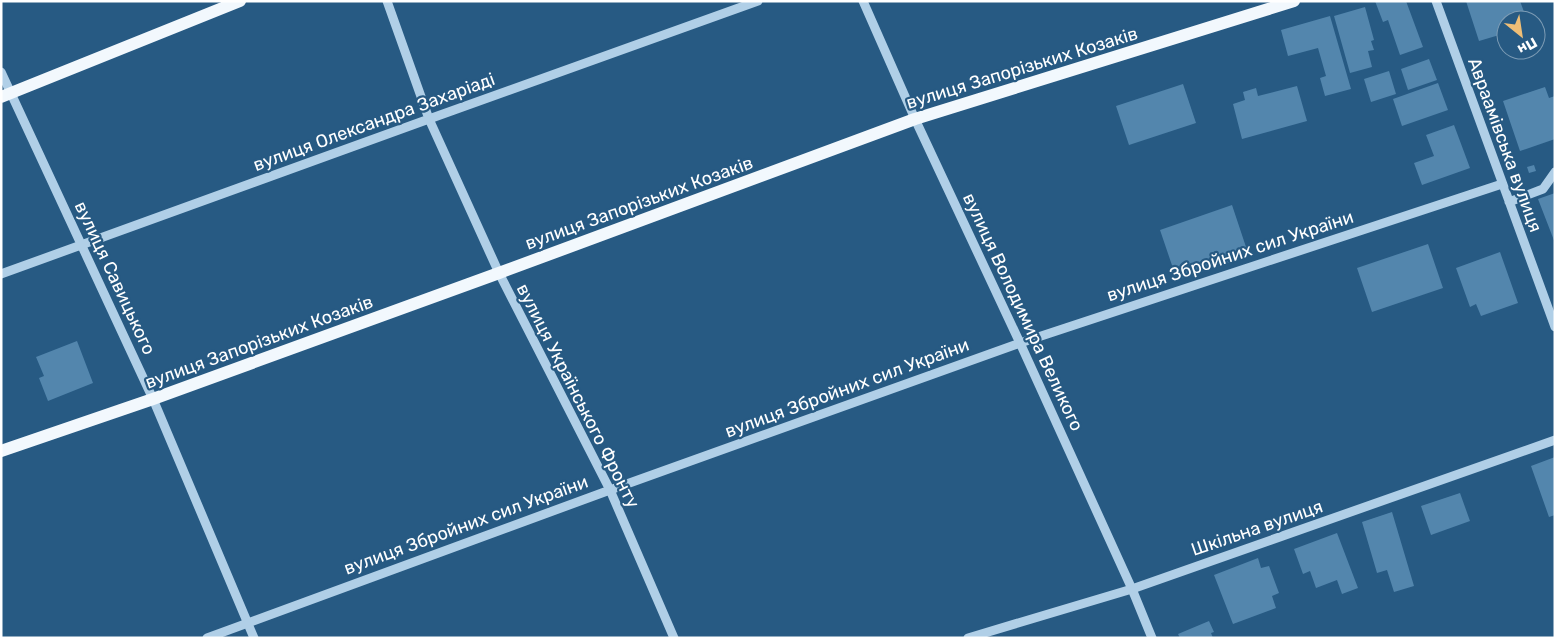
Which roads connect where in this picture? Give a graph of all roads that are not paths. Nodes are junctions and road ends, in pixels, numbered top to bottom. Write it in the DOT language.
graph roads {
  1 [pos="240,1"];
  2 [pos="387,1"];
  3 [pos="758,1"];
  4 [pos="862,1"];
  5 [pos="1294,1"];
  6 [pos="1436,1"];
  7 [pos="1,72"];
  8 [pos="6,95"];
  9 [pos="429,118"];
  10 [pos="915,119"];
  11 [pos="1555,172"];
  12 [pos="1502,184"];
  13 [pos="1509,202"];
  14 [pos="82,245"];
  15 [pos="1,274"];
  16 [pos="499,274"];
  17 [pos="1555,327"];
  18 [pos="1020,343"];
  19 [pos="153,399"];
  20 [pos="1555,440"];
  21 [pos="1,451"];
  22 [pos="610,490"];
  23 [pos="1132,589"];
  24 [pos="247,622"];
  25 [pos="207,638"];
  26 [pos="254,638"];
  27 [pos="674,638"];
  28 [pos="968,638"];
  29 [pos="1152,638"];
  1 -- 8 [label="main road"];
  2 -- 9 [label="street, вулиця Українського Фронту"];
  3 -- 9 [label="street, вулиця Олександра Захаріаді"];
  4 -- 10 [label="street, вулиця Володимира Великого"];
  5 -- 10 [label="main road, вулиця Запорізьких Козаків"];
  6 -- 12 [label="street, Авраамівська вулиця"];
  7 -- 8 [label="street, вулиця Савицького"];
  8 -- 14 [label="street, вулиця Савицького"];
  9 -- 14 [label="street, вулиця Олександра Захаріаді"];
  9 -- 16 [label="street, вулиця Українського Фронту"];
  10 -- 16 [label="main road, вулиця Запорізьких Козаків"];
  10 -- 18 [label="street, вулиця Володимира Великого"];
  11 -- 13 [label="street"];
  12 -- 13 [label="street, Авраамівська вулиця"];
  12 -- 18 [label="street, вулиця Збройних сил України"];
  13 -- 17 [label="street, Авраамівська вулиця"];
  14 -- 15 [label="street, вулиця Олександра Захаріаді"];
  14 -- 19 [label="street, вулиця Савицького"];
  16 -- 19 [label="main road, вулиця Запорізьких Козаків"];
  16 -- 22 [label="street, вулиця Українського Фронту"];
  18 -- 22 [label="street, вулиця Збройних сил України"];
  18 -- 23 [label="street, вулиця Володимира Великого"];
  19 -- 21 [label="main road, вулиця Запорізьких Козаків"];
  19 -- 24 [label="street, вулиця Савицького"];
  20 -- 23 [label="street, Шкільна вулиця"];
  22 -- 24 [label="street, вулиця Збройних сил України"];
  22 -- 27 [label="street, вулиця Українського Фронту"];
  23 -- 28 [label="street, Шкільна вулиця"];
  23 -- 29 [label="street, вулиця Володимира Великого"];
  24 -- 25 [label="street, вулиця Збройних сил України"];
  24 -- 26 [label="street, вулиця Савицького"];
}
